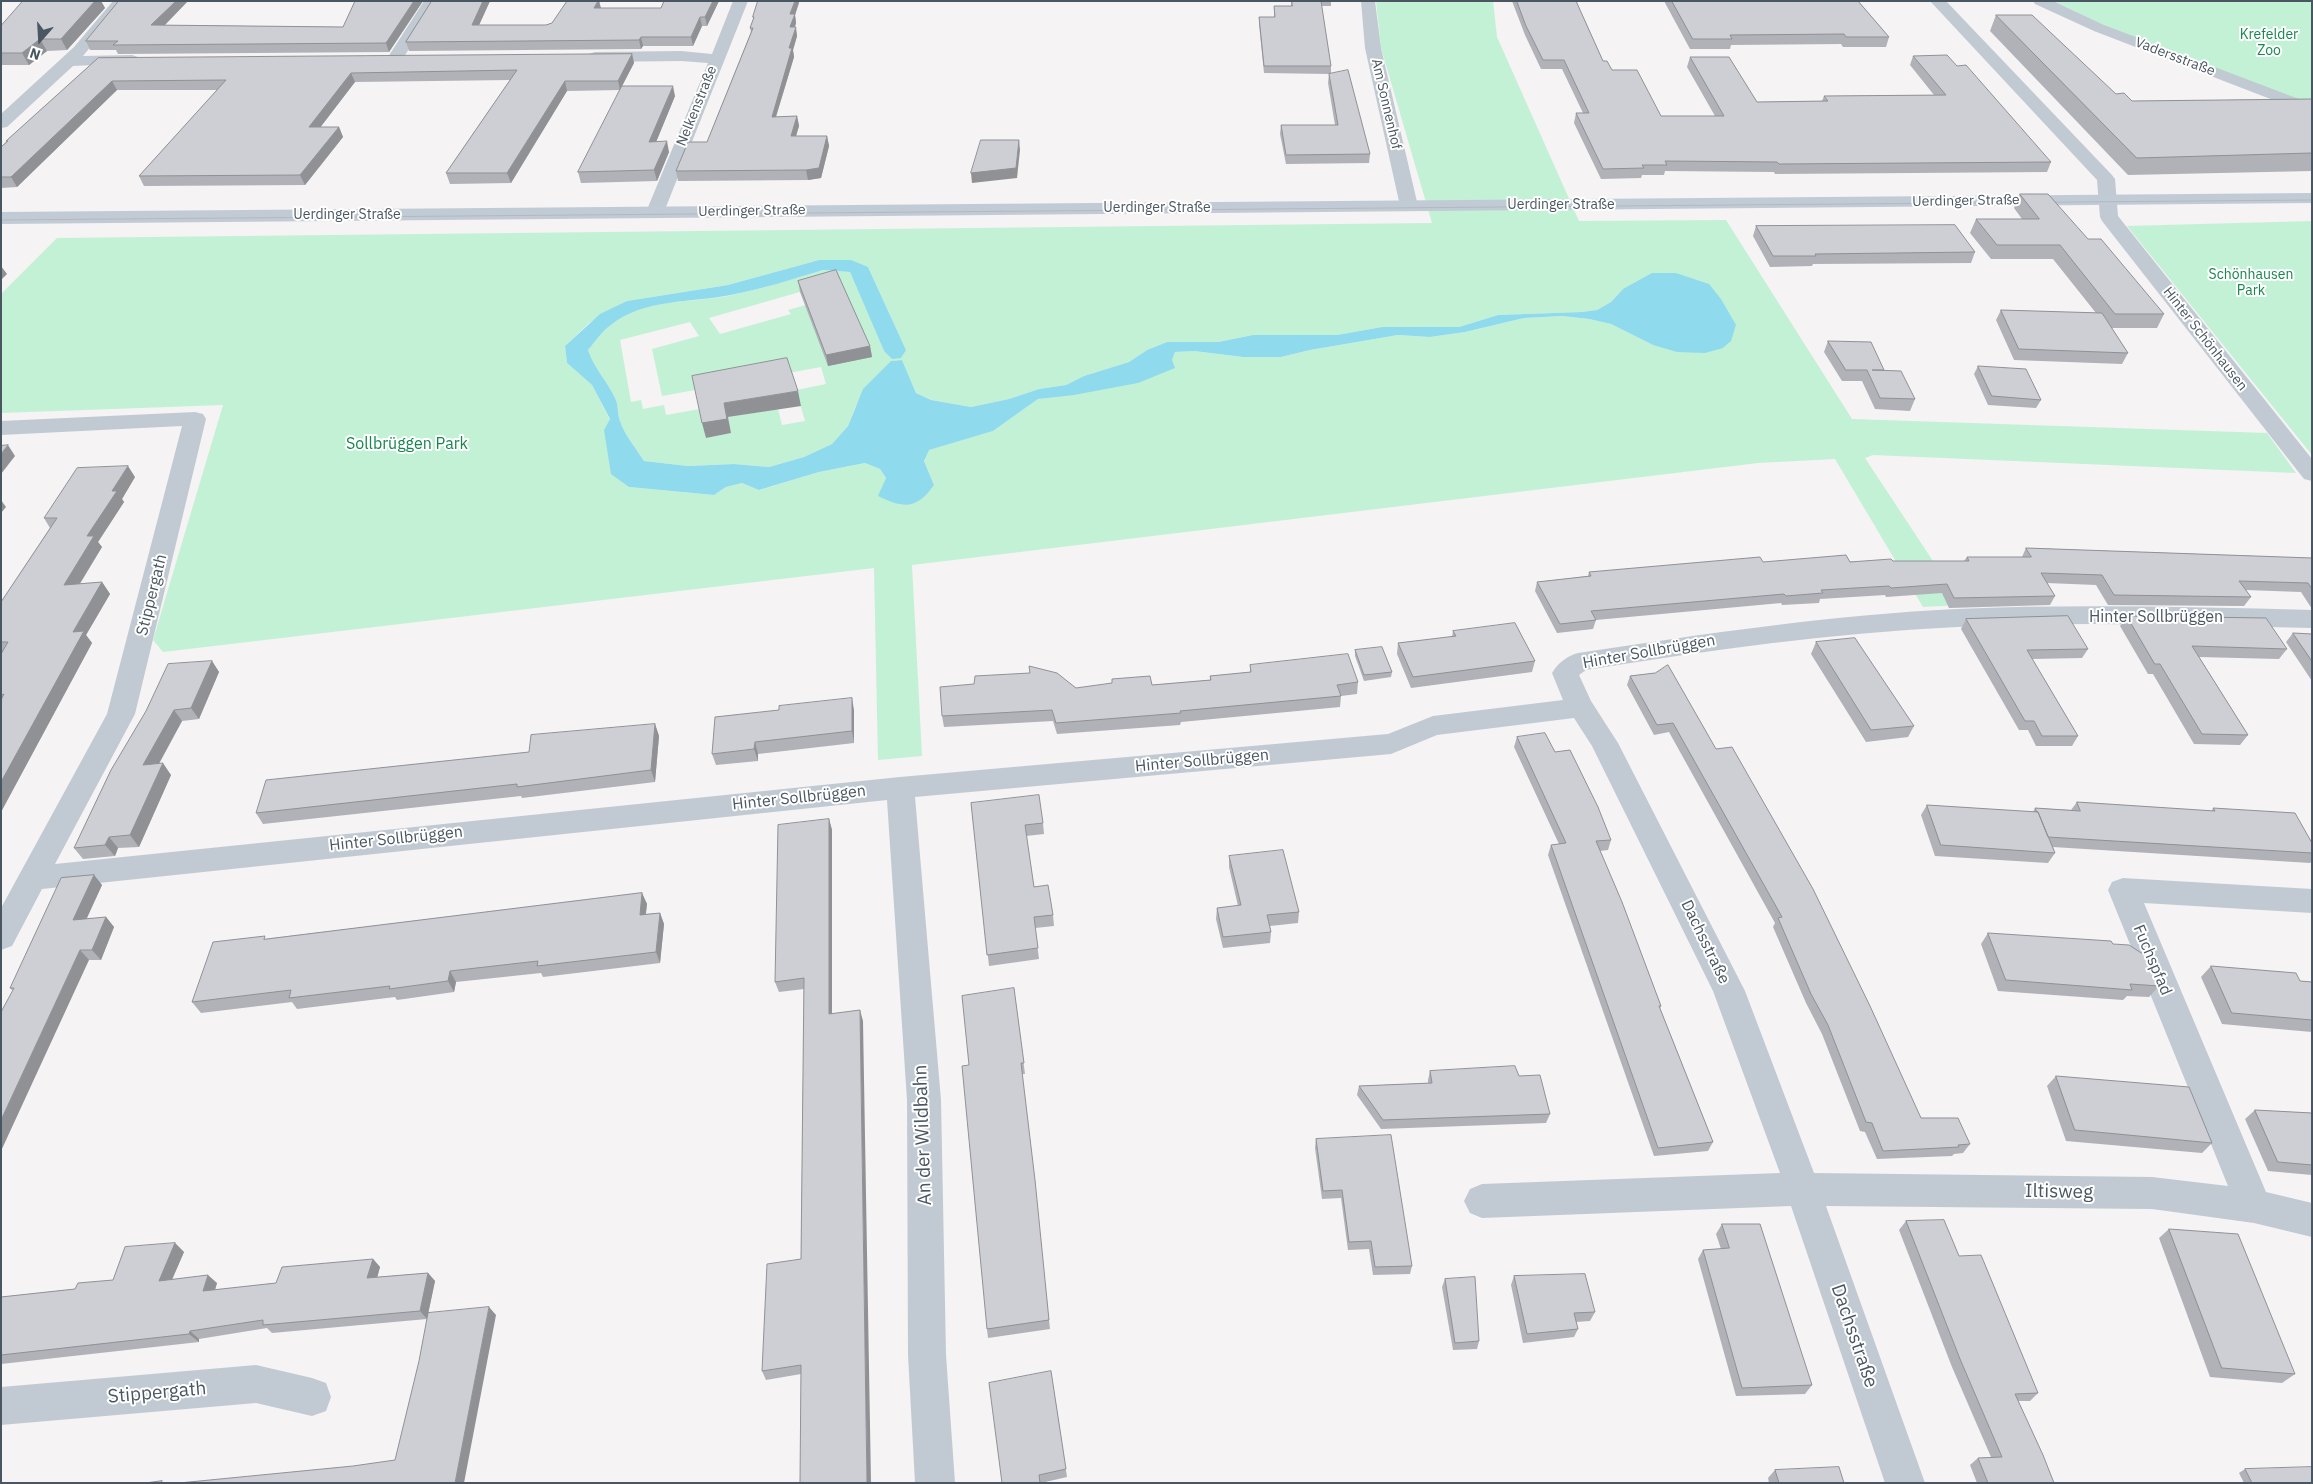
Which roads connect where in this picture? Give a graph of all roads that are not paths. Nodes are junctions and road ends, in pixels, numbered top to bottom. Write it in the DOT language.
graph roads {
  1 [pos="121,1"];
  2 [pos="432,1"];
  3 [pos="741,1"];
  4 [pos="1368,1"];
  5 [pos="1937,1"];
  6 [pos="2040,1"];
  7 [pos="582,56"];
  8 [pos="376,57"];
  9 [pos="396,57"];
  10 [pos="416,57"];
  11 [pos="716,59"];
  12 [pos="148,60"];
  13 [pos="69,61"];
  14 [pos="2312,110"];
  15 [pos="1,123"];
  16 [pos="2312,198"];
  17 [pos="2108,200"];
  18 [pos="1409,206"];
  19 [pos="655,212"];
  20 [pos="1,218"];
  21 [pos="1,428"];
  22 [pos="2312,474"];
  23 [pos="2312,619"];
  24 [pos="1581,707"];
  25 [pos="900,788"];
  26 [pos="32,878"];
  27 [pos="2312,901"];
  28 [pos="1,937"];
  29 [pos="1803,1189"];
  30 [pos="1482,1201"];
  31 [pos="2254,1206"];
  32 [pos="2312,1220"];
  33 [pos="312,1397"];
  34 [pos="1,1406"];
  35 [pos="935,1483"];
  36 [pos="1905,1483"];
  1 -- 13 [label="street"];
  2 -- 9 [label="street"];
  3 -- 11 [label="street, Nelkenstraße"];
  4 -- 18 [label="street, Am Sonnenhof"];
  5 -- 17 [label="street"];
  6 -- 14 [label="street, Vadersstraße"];
  7 -- 11 [label="street"];
  8 -- 9 [label="street"];
  9 -- 10 [label="street"];
  11 -- 19 [label="street, Nelkenstraße"];
  12 -- 13 [label="street"];
  13 -- 15 [label="street"];
  16 -- 17 [label="main road, Uerdinger Straße"];
  17 -- 18 [label="main road, Uerdinger Straße"];
  17 -- 22 [label="street, Hinter Schönhausen"];
  18 -- 19 [label="main road, Uerdinger Straße"];
  19 -- 20 [label="main road, Uerdinger Straße"];
  21 -- 26 [label="street, Stippergath"];
  23 -- 24 [label="street, Hinter Sollbrüggen"];
  24 -- 25 [label="street, Hinter Sollbrüggen"];
  24 -- 29 [label="street, Dachsstraße"];
  25 -- 26 [label="street, Hinter Sollbrüggen"];
  25 -- 35 [label="street, An der Wildbahn"];
  26 -- 28 [label="street, Stippergath"];
  27 -- 31 [label="street, Fuchspfad"];
  29 -- 30 [label="street"];
  29 -- 31 [label="street, Iltisweg"];
  29 -- 36 [label="street, Dachsstraße"];
  31 -- 32 [label="street, Iltisweg"];
  33 -- 34 [label="street, Stippergath"];
}
